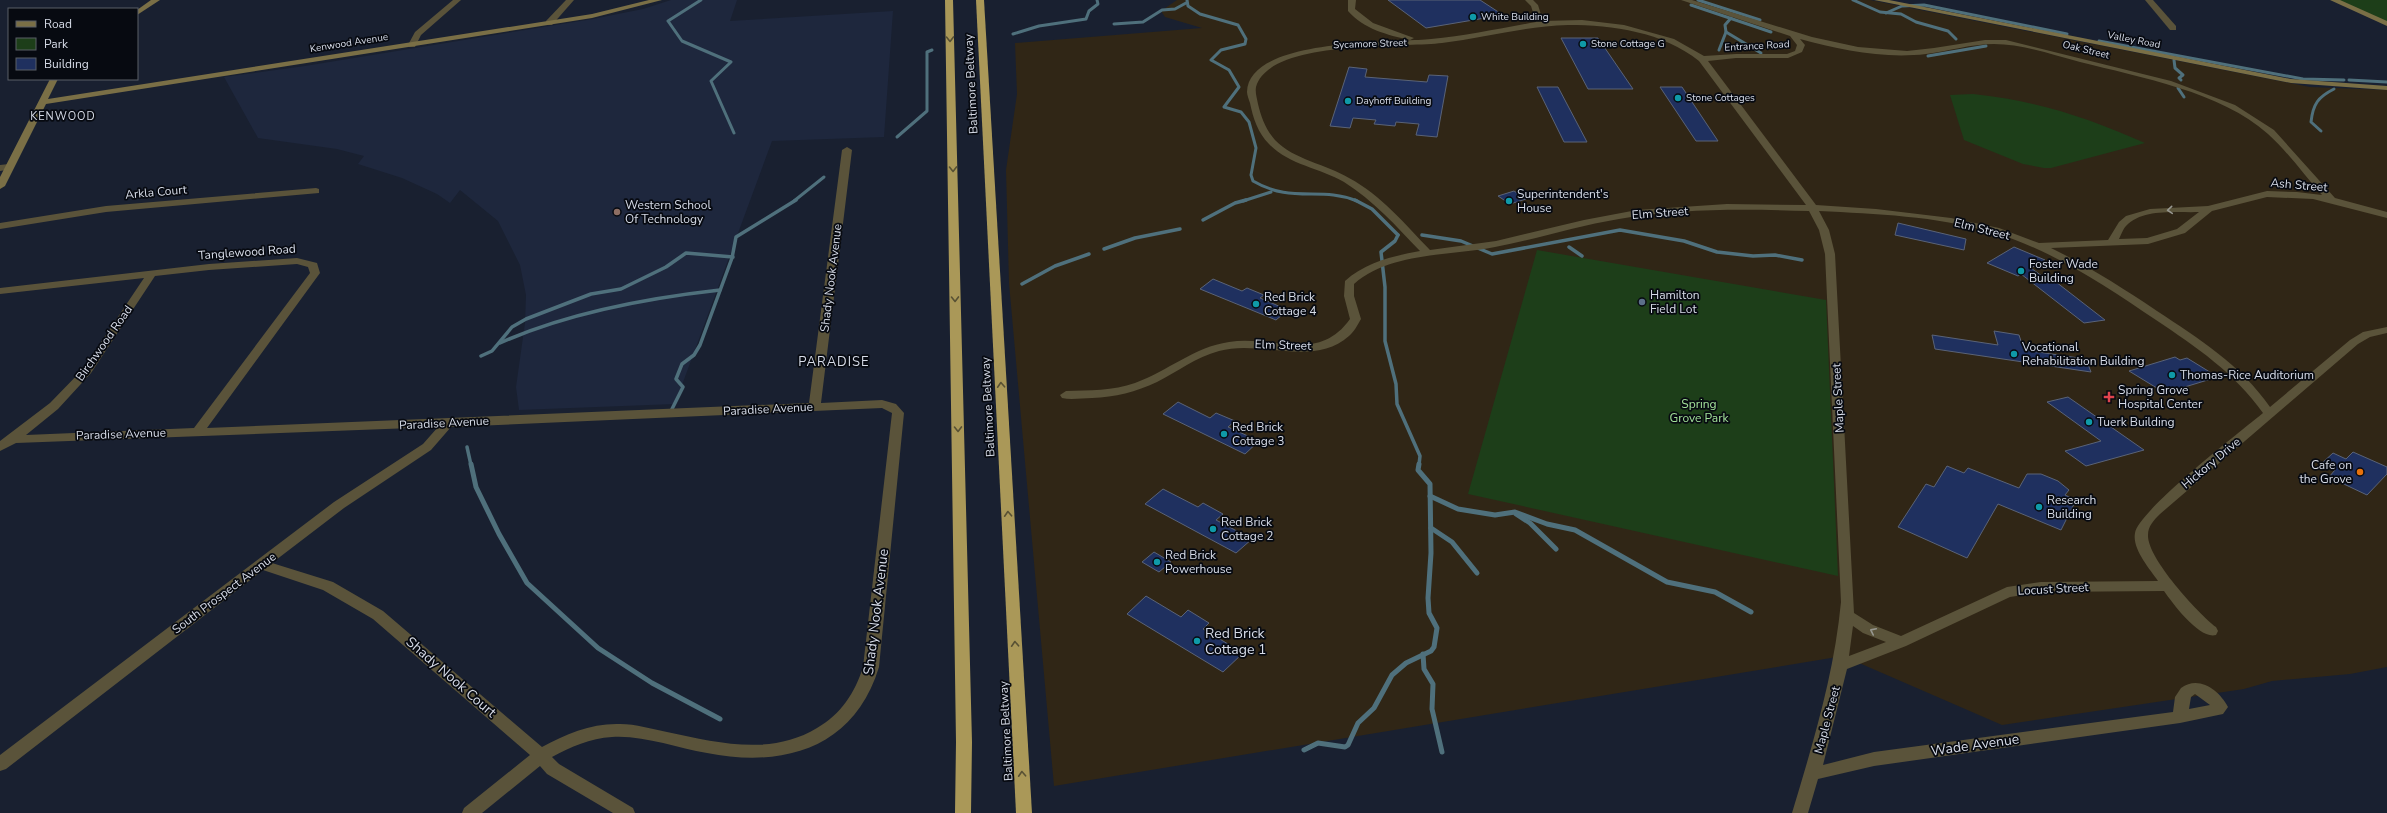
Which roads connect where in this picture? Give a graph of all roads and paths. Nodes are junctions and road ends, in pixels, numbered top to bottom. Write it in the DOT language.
graph roads {
  1 [pos="156,0"];
  2 [pos="457,0"];
  3 [pos="570,0"];
  4 [pos="658,0"];
  5 [pos="949,0"];
  6 [pos="980,0"];
  7 [pos="1352,0"];
  8 [pos="1529,0"];
  9 [pos="1685,0"];
  10 [pos="1878,0"];
  11 [pos="2149,0"];
  12 [pos="2334,0"];
  13 [pos="138,12"];
  14 [pos="549,23"];
  15 [pos="1540,24"];
  16 [pos="2387,24"];
  17 [pos="2173,28"];
  18 [pos="1385,32"];
  19 [pos="1793,34"];
  20 [pos="1429,42"];
  21 [pos="1365,43"];
  22 [pos="412,45"];
  23 [pos="1702,59"];
  24 [pos="54,80"];
  25 [pos="2387,88"];
  26 [pos="43,102"];
  27 [pos="847,150"];
  28 [pos="5,167"];
  29 [pos="0,186"];
  30 [pos="316,191"];
  31 [pos="2333,202"];
  32 [pos="1812,207"];
  33 [pos="2209,208"];
  34 [pos="2387,215"];
  35 [pos="0,226"];
  36 [pos="2112,242"];
  37 [pos="2036,246"];
  38 [pos="1428,254"];
  39 [pos="152,273"];
  40 [pos="0,291"];
  41 [pos="2387,330"];
  42 [pos="1066,395"];
  43 [pos="891,405"];
  44 [pos="815,406"];
  45 [pos="2269,414"];
  46 [pos="446,423"];
  47 [pos="198,432"];
  48 [pos="13,439"];
  49 [pos="0,447"];
  50 [pos="262,565"];
  51 [pos="2168,586"];
  52 [pos="1847,615"];
  53 [pos="2211,631"];
  54 [pos="1901,642"];
  55 [pos="1841,664"];
  56 [pos="2180,717"];
  57 [pos="541,757"];
  58 [pos="0,764"];
  59 [pos="1812,774"];
  60 [pos="470,813"];
  61 [pos="627,813"];
  62 [pos="963,813"];
  63 [pos="1024,813"];
  64 [pos="1800,813"];
  1 -- 13 [label="street"];
  2 -- 22 [label="street"];
  3 -- 14 [label="street"];
  4 -- 14 [label="street, Kenwood Avenue"];
  5 -- 62 [label="highway, Baltimore Beltway, one-way"];
  63 -- 6 [label="highway, Baltimore Beltway, one-way"];
  7 -- 18 [label="street"];
  8 -- 15 [label="street"];
  9 -- 19 [label="street, Entrance Road"];
  10 -- 25 [label="street, Valley Road"];
  11 -- 17 [label="street"];
  12 -- 16 [label="street"];
  14 -- 22 [label="street, Kenwood Avenue"];
  15 -- 20 [label="street, Sycamore Street"];
  15 -- 23 [label="street, Sycamore Street"];
  18 -- 20 [label="street"];
  18 -- 21 [label="street"];
  19 -- 23 [label="street, Entrance Road"];
  19 -- 31 [label="street, Oak Street"];
  20 -- 21 [label="street, Sycamore Street"];
  21 -- 38 [label="street, Sycamore Street"];
  22 -- 26 [label="street, Kenwood Avenue"];
  23 -- 32 [label="street, Maple Street"];
  24 -- 26 [label="street"];
  26 -- 28 [label="street"];
  27 -- 44 [label="street, Shady Nook Avenue"];
  28 -- 29 [label="street"];
  30 -- 35 [label="street, Arkla Court"];
  31 -- 33 [label="street, Ash Street"];
  31 -- 34 [label="street, Ash Street"];
  32 -- 37 [label="street, Elm Street"];
  32 -- 38 [label="street, Elm Street"];
  32 -- 52 [label="street, Maple Street"];
  33 -- 36 [label="street, Ash Street"];
  33 -- 36 [label="street, Ash Street, one-way"];
  36 -- 37 [label="street, Ash Street"];
  37 -- 45 [label="street, Elm Street"];
  38 -- 42 [label="street, Elm Street"];
  39 -- 40 [label="street, Tanglewood Road"];
  39 -- 47 [label="street, Tanglewood Road"];
  39 -- 48 [label="street, Birchwood Road"];
  41 -- 45 [label="street, Hickory Drive"];
  43 -- 44 [label="street, Paradise Avenue"];
  43 -- 57 [label="street, Shady Nook Avenue"];
  44 -- 46 [label="street, Paradise Avenue"];
  45 -- 51 [label="street, Hickory Drive"];
  46 -- 47 [label="street, Paradise Avenue"];
  46 -- 50 [label="street, South Prospect Avenue"];
  47 -- 48 [label="street, Paradise Avenue"];
  48 -- 49 [label="street, Paradise Avenue"];
  50 -- 57 [label="street, Shady Nook Court"];
  50 -- 58 [label="street, South Prospect Avenue"];
  51 -- 53 [label="street, Hickory Drive"];
  51 -- 54 [label="street, Locust Street"];
  54 -- 52 [label="street, one-way"];
  52 -- 55 [label="street, Maple Street"];
  54 -- 55 [label="street, Locust Street"];
  55 -- 59 [label="street, Maple Street"];
  56 -- 59 [label="street, Wade Avenue"];
  57 -- 60 [label="street, Shady Nook Avenue"];
  57 -- 61 [label="street, Shady Nook Court"];
  59 -- 64 [label="street"];
}
